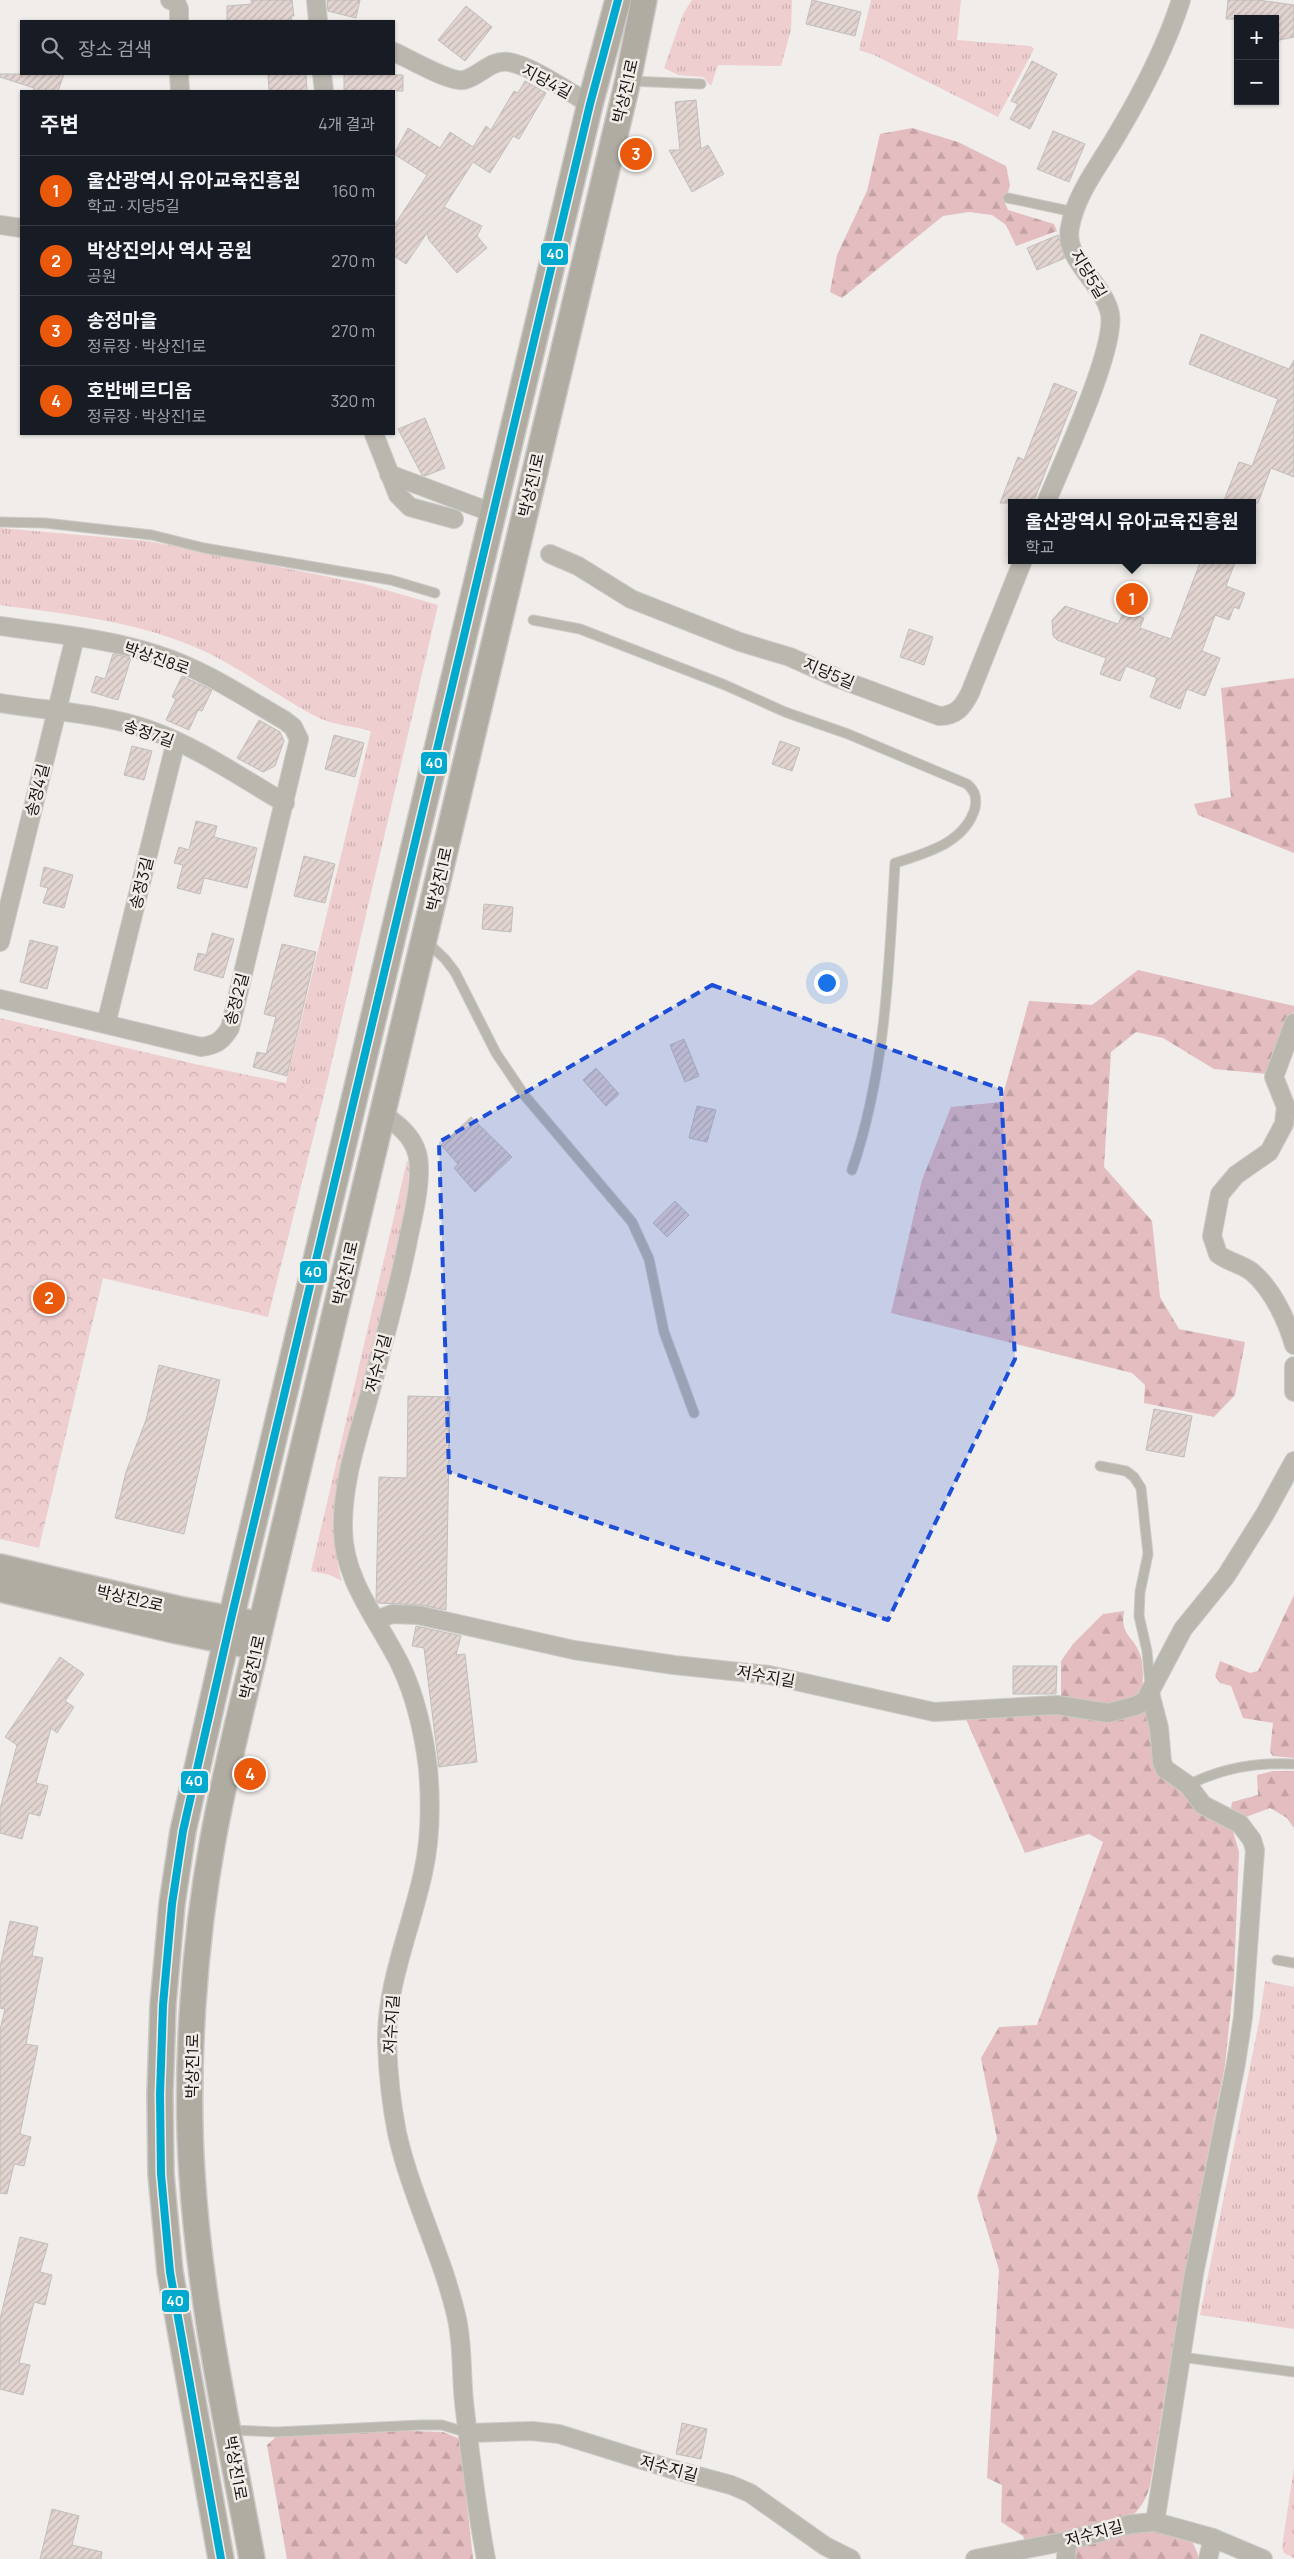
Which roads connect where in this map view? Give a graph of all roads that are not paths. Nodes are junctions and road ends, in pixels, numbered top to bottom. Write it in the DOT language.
graph roads {
  1 [pos="316,0"];
  2 [pos="603,0"];
  3 [pos="618,0"];
  4 [pos="644,0"];
  5 [pos="660,0"];
  6 [pos="1181,0"];
  7 [pos="175,1"];
  8 [pos="179,20"];
  9 [pos="318,20"];
  10 [pos="606,42"];
  11 [pos="636,44"];
  12 [pos="395,52"];
  13 [pos="180,75"];
  14 [pos="322,75"];
  15 [pos="628,80"];
  16 [pos="701,84"];
  17 [pos="180,90"];
  18 [pos="324,90"];
  19 [pos="590,104"];
  20 [pos="1008,198"];
  21 [pos="1074,212"];
  22 [pos="0,225"];
  23 [pos="20,228"];
  24 [pos="374,435"];
  25 [pos="389,474"];
  26 [pos="1048,499"];
  27 [pos="493,513"];
  28 [pos="454,519"];
  29 [pos="0,522"];
  30 [pos="550,554"];
  31 [pos="1021,564"];
  32 [pos="435,593"];
  33 [pos="533,620"];
  34 [pos="0,626"];
  35 [pos="75,637"];
  36 [pos="0,703"];
  37 [pos="56,712"];
  38 [pos="297,733"];
  39 [pos="176,741"];
  40 [pos="285,803"];
  41 [pos="425,941"];
  42 [pos="0,942"];
  43 [pos="0,998"];
  44 [pos="1294,1023"];
  45 [pos="106,1024"];
  46 [pos="382,1114"];
  47 [pos="852,1170"];
  48 [pos="1294,1345"];
  49 [pos="1294,1366"];
  50 [pos="1294,1392"];
  51 [pos="694,1413"];
  52 [pos="1294,1461"];
  53 [pos="1100,1466"];
  54 [pos="0,1567"];
  55 [pos="0,1589"];
  56 [pos="376,1620"];
  57 [pos="229,1630"];
  58 [pos="259,1636"];
  59 [pos="1150,1693"];
  60 [pos="1294,1764"];
  61 [pos="1188,1785"];
  62 [pos="1277,1960"];
  63 [pos="1294,1963"];
  64 [pos="1181,2357"];
  65 [pos="1294,2372"];
  66 [pos="229,2430"];
  67 [pos="468,2433"];
  68 [pos="1155,2522"];
  69 [pos="1213,2538"];
  70 [pos="1067,2541"];
  71 [pos="221,2559"];
  72 [pos="252,2559"];
  73 [pos="486,2559"];
  74 [pos="852,2559"];
  75 [pos="975,2559"];
  76 [pos="1066,2559"];
  77 [pos="1208,2559"];
  78 [pos="1263,2559"];
  1 -- 9 [label="street"];
  2 -- 10 [label="street"];
  3 -- 10 [label="street, 박상진1로"];
  4 -- 11 [label="street, 박상진1로"];
  5 -- 11 [label="street"];
  6 -- 21 [label="street, 지당5길"];
  7 -- 8 [label="street"];
  10 -- 19 [label="street, 박상진1로"];
  11 -- 15 [label="street, 박상진1로"];
  12 -- 19 [label="street, 지당4길"];
  13 -- 17 [label="street"];
  14 -- 18 [label="street"];
  15 -- 16 [label="lane"];
  15 -- 41 [label="street, 박상진1로"];
  19 -- 27 [label="street, 박상진1로"];
  20 -- 21 [label="lane"];
  21 -- 26 [label="street, 지당5길"];
  22 -- 23 [label="street"];
  24 -- 25 [label="street"];
  25 -- 27 [label="street"];
  25 -- 28 [label="street"];
  27 -- 57 [label="street, 박상진1로"];
  29 -- 32 [label="lane"];
  30 -- 31 [label="street, 지당5길"];
  33 -- 47 [label="lane"];
  34 -- 35 [label="street, 박상진8로"];
  35 -- 37 [label="street, 송정4길"];
  35 -- 38 [label="street, 박상진8로"];
  36 -- 37 [label="street, 송정7길"];
  37 -- 39 [label="street, 송정7길"];
  37 -- 42 [label="street, 송정4길"];
  38 -- 40 [label="street, 송정2길"];
  39 -- 40 [label="street, 송정7길"];
  39 -- 45 [label="street, 송정3길"];
  40 -- 45 [label="street, 송정2길"];
  41 -- 46 [label="street, 박상진1로"];
  41 -- 51 [label="lane"];
  43 -- 45 [label="street, 송정2길"];
  44 -- 48 [label="street"];
  46 -- 56 [label="street, 저수지길"];
  46 -- 58 [label="street, 박상진1로"];
  49 -- 50 [label="street"];
  52 -- 59 [label="street"];
  53 -- 59 [label="lane"];
  54 -- 57 [label="street, 박상진2로"];
  55 -- 57 [label="street, 박상진2로"];
  56 -- 59 [label="street, 저수지길"];
  56 -- 67 [label="street, 저수지길"];
  57 -- 58 [label="street, 박상진2로"];
  57 -- 71 [label="street, 박상진1로"];
  58 -- 66 [label="street, 박상진1로"];
  59 -- 61 [label="street"];
  60 -- 61 [label="lane"];
  61 -- 64 [label="street"];
  62 -- 63 [label="lane"];
  64 -- 65 [label="lane"];
  64 -- 68 [label="street"];
  66 -- 67 [label="lane"];
  66 -- 72 [label="street, 박상진1로"];
  67 -- 73 [label="street, 저수지길"];
  67 -- 74 [label="street, 저수지길"];
  68 -- 69 [label="street, 저수지길"];
  68 -- 70 [label="street, 저수지길"];
  69 -- 77 [label="street"];
  69 -- 78 [label="street, 저수지길"];
  70 -- 75 [label="street, 저수지길"];
  70 -- 76 [label="street"];
}
